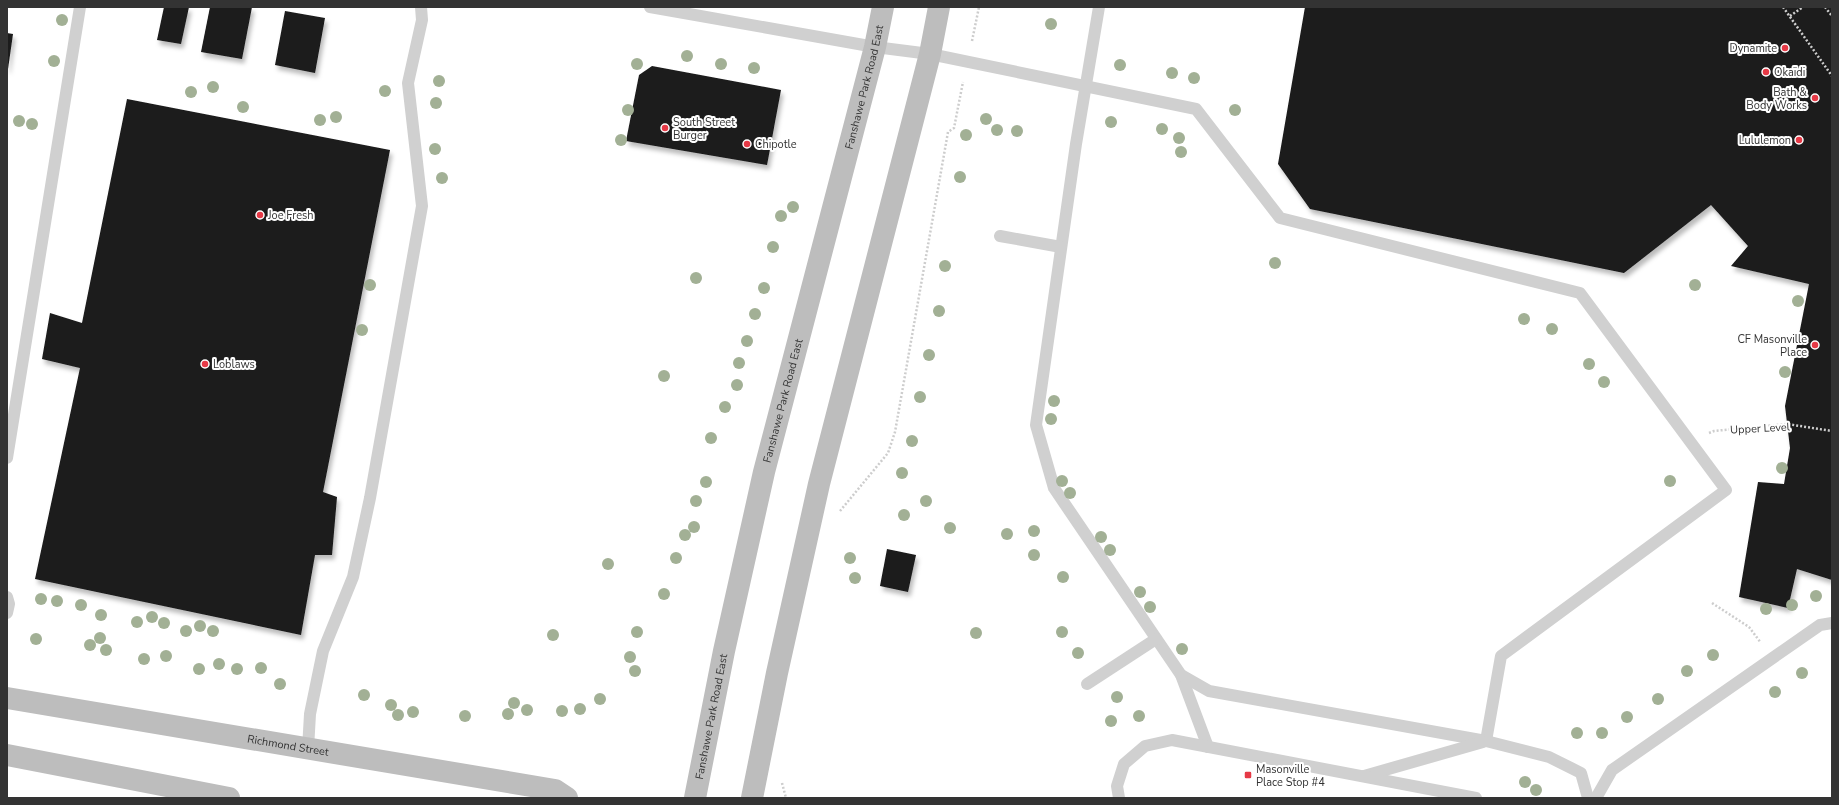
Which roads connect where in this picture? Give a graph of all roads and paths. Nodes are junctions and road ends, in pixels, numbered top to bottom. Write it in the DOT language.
graph roads {
  1 [pos="80,7"];
  2 [pos="421,7"];
  3 [pos="650,7"];
  4 [pos="883,7"];
  5 [pos="939,7"];
  6 [pos="1099,7"];
  7 [pos="1783,7"];
  8 [pos="1803,7"];
  9 [pos="1825,7"];
  10 [pos="1790,16"];
  11 [pos="1832,16"];
  12 [pos="875,47"];
  13 [pos="930,54"];
  14 [pos="1832,76"];
  15 [pos="1085,86"];
  16 [pos="954,128"];
  17 [pos="1000,236"];
  18 [pos="1061,247"];
  19 [pos="1832,431"];
  20 [pos="1692,444"];
  21 [pos="7,458"];
  22 [pos="836,517"];
  23 [pos="7,597"];
  24 [pos="1712,603"];
  25 [pos="7,613"];
  26 [pos="1832,623"];
  27 [pos="1156,639"];
  28 [pos="1774,658"];
  29 [pos="1181,676"];
  30 [pos="1087,684"];
  31 [pos="7,698"];
  32 [pos="1486,741"];
  33 [pos="1208,747"];
  34 [pos="308,749"];
  35 [pos="7,755"];
  36 [pos="783,776"];
  37 [pos="1362,776"];
  38 [pos="229,798"];
  39 [pos="567,798"];
  40 [pos="695,798"];
  41 [pos="752,798"];
  42 [pos="786,798"];
  43 [pos="1119,798"];
  44 [pos="1476,798"];
  45 [pos="1588,798"];
  46 [pos="1596,798"];
  1 -- 21 [label="lane"];
  2 -- 34 [label="lane"];
  3 -- 12 [label="lane"];
  4 -- 12 [label="main road, Fanshawe Park Road East"];
  5 -- 13 [label="main road"];
  6 -- 15 [label="lane"];
  7 -- 10 [label="path"];
  8 -- 10 [label="path"];
  9 -- 11 [label="path"];
  10 -- 14 [label="path"];
  12 -- 13 [label="lane"];
  12 -- 40 [label="main road, Fanshawe Park Road East"];
  13 -- 15 [label="lane"];
  13 -- 41 [label="main road"];
  15 -- 18 [label="lane"];
  15 -- 20 [label="lane"];
  16 -- 22 [label="path"];
  17 -- 18 [label="lane"];
  18 -- 27 [label="lane"];
  19 -- 20 [label="path, Upper Level"];
  20 -- 32 [label="lane"];
  23 -- 25 [label="lane"];
  24 -- 28 [label="path"];
  26 -- 28 [label="lane"];
  27 -- 29 [label="lane"];
  27 -- 30 [label="lane"];
  28 -- 46 [label="lane"];
  29 -- 32 [label="lane"];
  29 -- 33 [label="lane"];
  31 -- 34 [label="main road, Richmond Street"];
  32 -- 37 [label="lane"];
  32 -- 45 [label="lane"];
  33 -- 37 [label="lane"];
  33 -- 43 [label="lane"];
  34 -- 39 [label="main road, Richmond Street"];
  35 -- 38 [label="main road"];
  36 -- 42 [label="path"];
  37 -- 44 [label="lane"];
}
